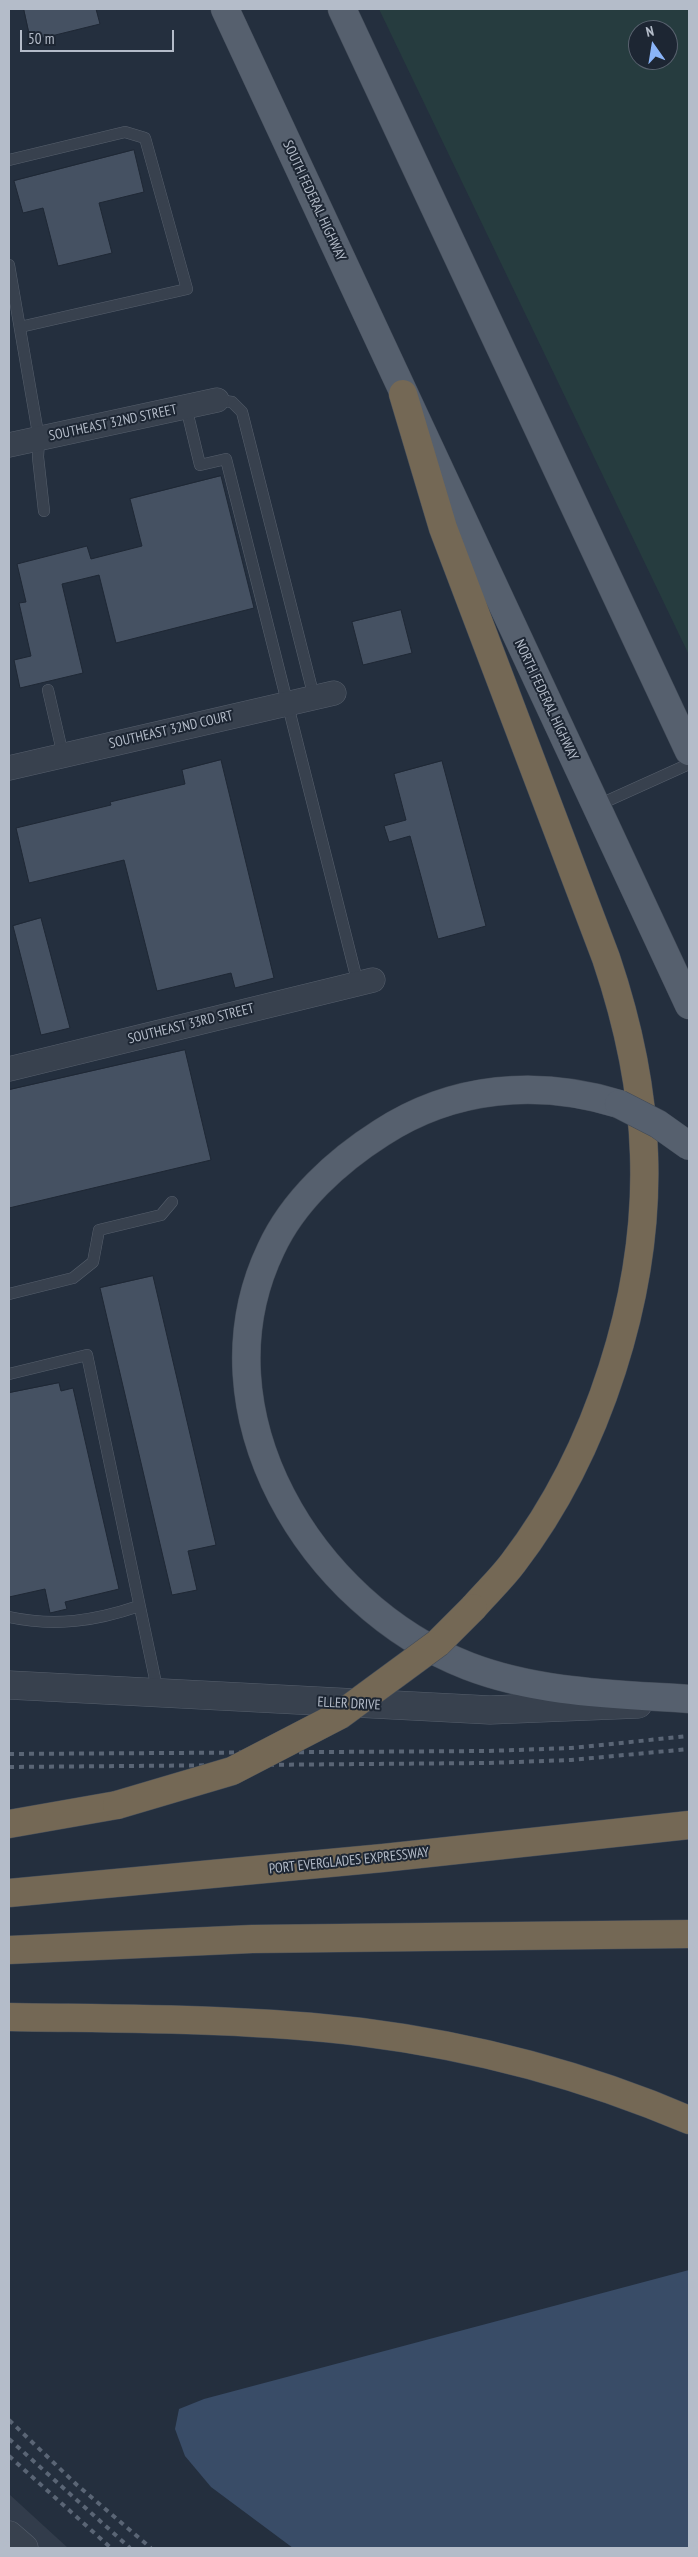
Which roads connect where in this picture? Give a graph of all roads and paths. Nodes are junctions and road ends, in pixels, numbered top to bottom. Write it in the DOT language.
graph roads {
  1 [pos="225,9"];
  2 [pos="342,9"];
  3 [pos="9,160"];
  4 [pos="9,265"];
  5 [pos="20,327"];
  6 [pos="403,394"];
  7 [pos="217,400"];
  8 [pos="186,407"];
  9 [pos="39,439"];
  10 [pos="9,445"];
  11 [pos="44,511"];
  12 [pos="48,690"];
  13 [pos="324,695"];
  14 [pos="286,704"];
  15 [pos="689,751"];
  16 [pos="64,755"];
  17 [pos="689,764"];
  18 [pos="9,768"];
  19 [pos="596,806"];
  20 [pos="365,982"];
  21 [pos="689,1005"];
  22 [pos="9,1069"];
  23 [pos="689,1146"];
  24 [pos="172,1202"];
  25 [pos="9,1294"];
  26 [pos="9,1374"];
  27 [pos="139,1606"];
  28 [pos="9,1617"];
  29 [pos="9,1686"];
  30 [pos="159,1695"];
  31 [pos="689,1700"];
  32 [pos="9,1824"];
  33 [pos="689,1824"];
  34 [pos="9,1893"];
  35 [pos="689,1934"];
  36 [pos="9,1950"];
  37 [pos="9,2017"];
  38 [pos="689,2120"];
  39 [pos="9,2535"];
  40 [pos="24,2548"];
  1 -- 6 [label="main road, SOUTH FEDERAL HIGHWAY"];
  2 -- 15 [label="main road"];
  3 -- 5 [label="lane"];
  4 -- 5 [label="lane"];
  5 -- 9 [label="lane"];
  6 -- 19 [label="main road, NORTH FEDERAL HIGHWAY"];
  6 -- 32 [label="highway, bridge"];
  7 -- 8 [label="street, SOUTHEAST 32ND STREET"];
  7 -- 13 [label="lane"];
  8 -- 9 [label="street, SOUTHEAST 32ND STREET"];
  8 -- 14 [label="lane"];
  9 -- 10 [label="street, SOUTHEAST 32ND STREET"];
  9 -- 11 [label="lane"];
  12 -- 16 [label="lane"];
  13 -- 14 [label="street, SOUTHEAST 32ND COURT"];
  14 -- 16 [label="street, SOUTHEAST 32ND COURT"];
  14 -- 20 [label="lane"];
  16 -- 18 [label="street, SOUTHEAST 32ND COURT"];
  17 -- 19 [label="lane"];
  19 -- 21 [label="main road, NORTH FEDERAL HIGHWAY"];
  20 -- 22 [label="street, SOUTHEAST 33RD STREET"];
  23 -- 31 [label="main road, bridge"];
  24 -- 25 [label="lane"];
  26 -- 27 [label="lane"];
  27 -- 28 [label="lane"];
  27 -- 30 [label="lane"];
  29 -- 30 [label="street, ELLER DRIVE"];
  30 -- 31 [label="street, ELLER DRIVE"];
  33 -- 34 [label="highway, PORT EVERGLADES EXPRESSWAY"];
  35 -- 36 [label="highway"];
  37 -- 38 [label="highway"];
  39 -- 40 [label="street"];
}
